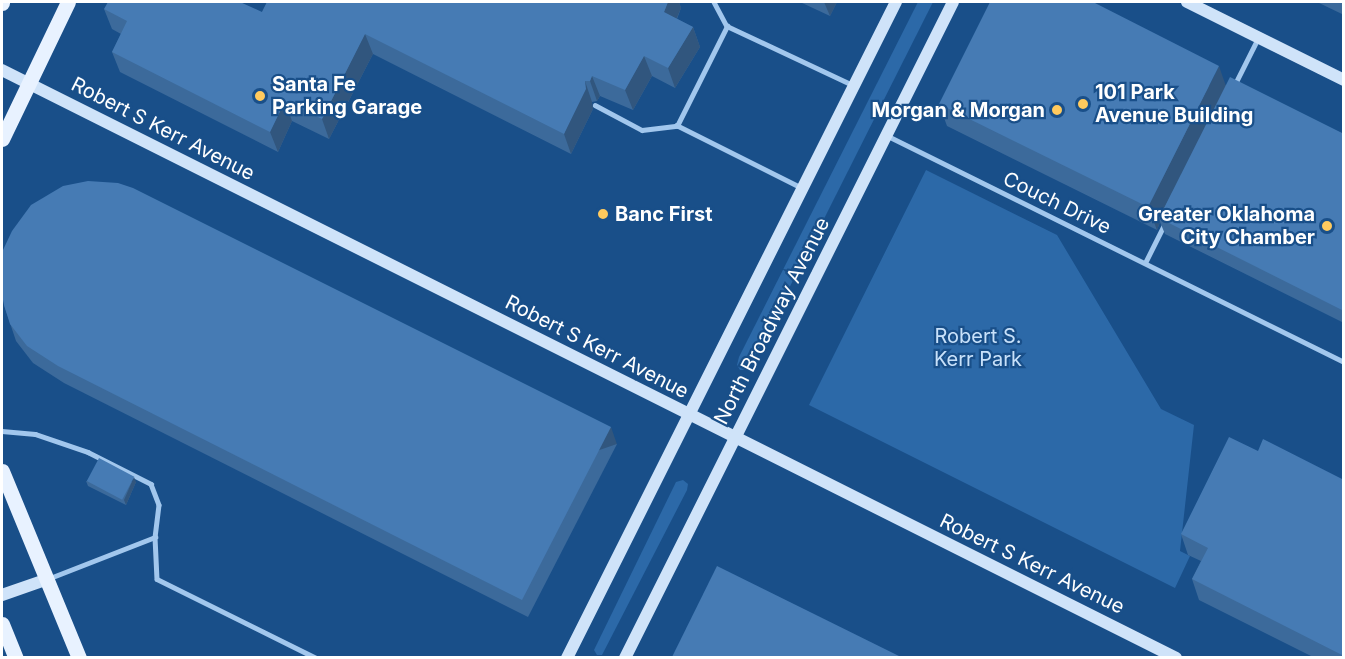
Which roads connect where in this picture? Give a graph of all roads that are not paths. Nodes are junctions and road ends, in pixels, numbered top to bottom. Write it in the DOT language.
graph roads {
  1 [pos="68,2"];
  2 [pos="714,2"];
  3 [pos="896,2"];
  4 [pos="953,2"];
  5 [pos="1186,2"];
  6 [pos="727,26"];
  7 [pos="1258,38"];
  8 [pos="2,70"];
  9 [pos="1344,80"];
  10 [pos="28,83"];
  11 [pos="853,86"];
  12 [pos="1231,91"];
  13 [pos="595,105"];
  14 [pos="677,126"];
  15 [pos="886,135"];
  16 [pos="2,139"];
  17 [pos="801,188"];
  18 [pos="1168,217"];
  19 [pos="1145,263"];
  20 [pos="1344,362"];
  21 [pos="688,414"];
  22 [pos="2,431"];
  23 [pos="735,438"];
  24 [pos="2,471"];
  25 [pos="155,537"];
  26 [pos="45,580"];
  27 [pos="2,595"];
  28 [pos="2,624"];
  29 [pos="16,657"];
  30 [pos="79,657"];
  31 [pos="316,657"];
  32 [pos="567,657"];
  33 [pos="625,657"];
  34 [pos="1176,657"];
  1 -- 10 [label="main road"];
  2 -- 6 [label="lane"];
  3 -- 11 [label="street, North Broadway Avenue"];
  4 -- 15 [label="street, North Broadway Avenue"];
  5 -- 7 [label="street"];
  6 -- 11 [label="lane"];
  6 -- 14 [label="lane"];
  7 -- 9 [label="street"];
  7 -- 12 [label="lane"];
  8 -- 10 [label="street, Robert S Kerr Avenue"];
  10 -- 16 [label="main road"];
  10 -- 21 [label="street, Robert S Kerr Avenue"];
  11 -- 17 [label="street, North Broadway Avenue"];
  13 -- 14 [label="lane"];
  14 -- 17 [label="lane"];
  15 -- 19 [label="lane, Couch Drive"];
  15 -- 23 [label="street, North Broadway Avenue"];
  17 -- 21 [label="street, North Broadway Avenue"];
  18 -- 19 [label="lane"];
  19 -- 20 [label="lane, Couch Drive"];
  21 -- 23 [label="street, Robert S Kerr Avenue"];
  21 -- 32 [label="street, North Broadway Avenue"];
  22 -- 25 [label="lane"];
  23 -- 33 [label="street, North Broadway Avenue"];
  23 -- 34 [label="street, Robert S Kerr Avenue"];
  24 -- 26 [label="main road"];
  25 -- 26 [label="lane"];
  25 -- 31 [label="lane"];
  26 -- 27 [label="street"];
  26 -- 30 [label="main road"];
  28 -- 29 [label="main road"];
}
